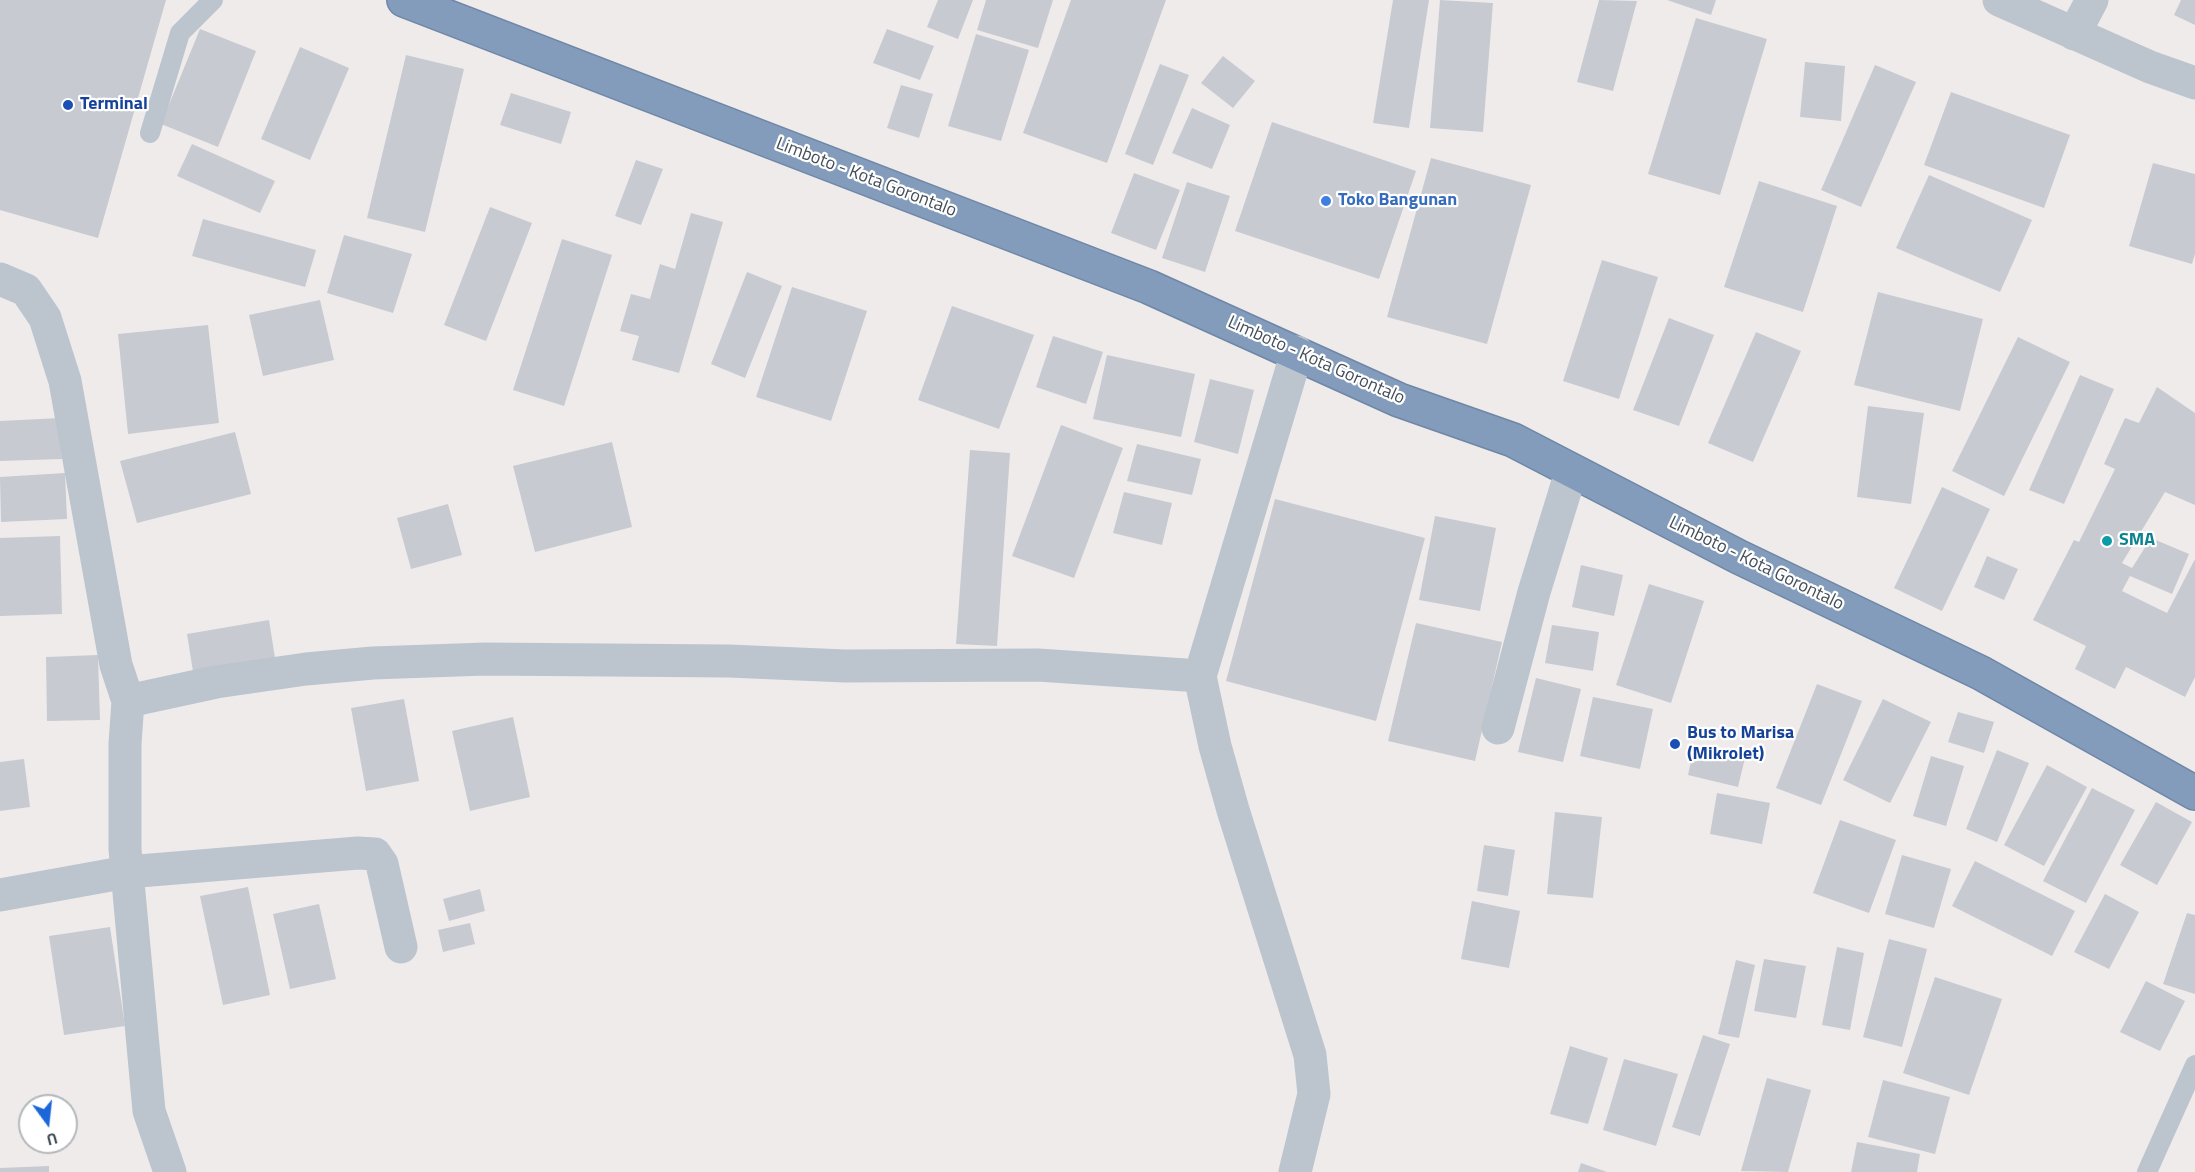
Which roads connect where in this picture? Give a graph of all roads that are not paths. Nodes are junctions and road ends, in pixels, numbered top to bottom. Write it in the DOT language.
graph roads {
  1 [pos="213,0"];
  2 [pos="404,0"];
  3 [pos="1999,0"];
  4 [pos="2092,0"];
  5 [pos="2074,34"];
  6 [pos="2195,83"];
  7 [pos="150,133"];
  8 [pos="0,279"];
  9 [pos="1298,352"];
  10 [pos="1570,472"];
  11 [pos="1200,676"];
  12 [pos="128,701"];
  13 [pos="1498,728"];
  14 [pos="2195,793"];
  15 [pos="127,872"];
  16 [pos="0,895"];
  17 [pos="401,947"];
  18 [pos="2195,1065"];
  19 [pos="170,1172"];
  20 [pos="1295,1172"];
  21 [pos="2147,1172"];
  1 -- 7 [label="lane"];
  2 -- 9 [label="highway, Limboto - Kota Gorontalo"];
  3 -- 5 [label="street"];
  4 -- 5 [label="street"];
  5 -- 6 [label="street"];
  8 -- 12 [label="street"];
  9 -- 10 [label="highway, Limboto - Kota Gorontalo"];
  9 -- 11 [label="street"];
  10 -- 13 [label="street"];
  10 -- 14 [label="highway, Limboto - Kota Gorontalo"];
  11 -- 12 [label="street"];
  11 -- 20 [label="street"];
  12 -- 15 [label="street"];
  15 -- 16 [label="street"];
  15 -- 17 [label="street"];
  15 -- 19 [label="street"];
  18 -- 21 [label="lane"];
}
